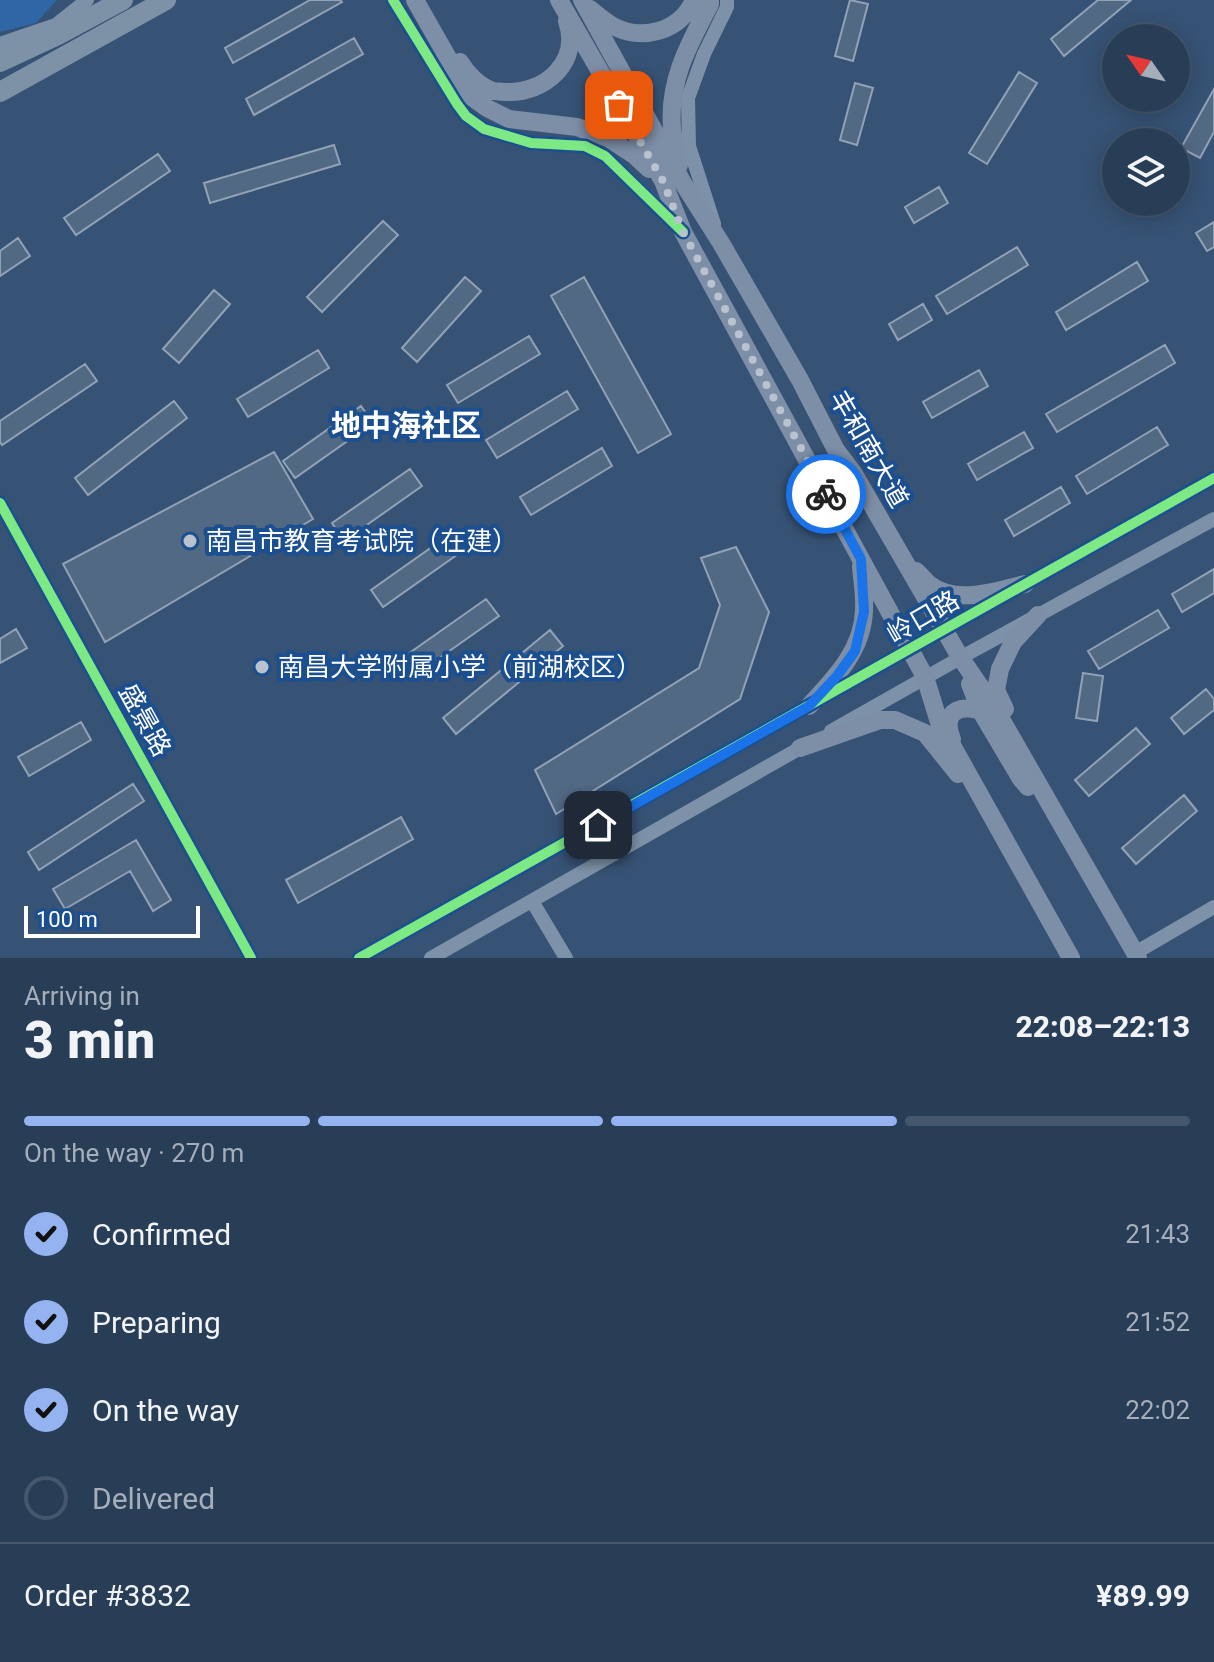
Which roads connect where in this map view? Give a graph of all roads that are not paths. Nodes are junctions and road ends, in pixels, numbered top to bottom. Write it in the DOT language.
graph roads {
  1 [pos="87,0"];
  2 [pos="123,0"];
  3 [pos="166,0"];
  4 [pos="393,0"];
  5 [pos="415,0"];
  6 [pos="425,0"];
  7 [pos="694,0"];
  8 [pos="710,0"];
  9 [pos="727,0"];
  10 [pos="560,2"];
  11 [pos="583,2"];
  12 [pos="0,44"];
  13 [pos="0,62"];
  14 [pos="0,92"];
  15 [pos="663,181"];
  16 [pos="683,183"];
  17 [pos="683,232"];
  18 [pos="721,243"];
  19 [pos="1214,478"];
  20 [pos="0,503"];
  21 [pos="1214,519"];
  22 [pos="902,556"];
  23 [pos="861,559"];
  24 [pos="1025,584"];
  25 [pos="1038,615"];
  26 [pos="944,630"];
  27 [pos="910,650"];
  28 [pos="960,657"];
  29 [pos="925,677"];
  30 [pos="809,706"];
  31 [pos="980,710"];
  32 [pos="1010,735"];
  33 [pos="800,748"];
  34 [pos="962,763"];
  35 [pos="1039,785"];
  36 [pos="992,817"];
  37 [pos="1064,828"];
  38 [pos="532,901"];
  39 [pos="1214,907"];
  40 [pos="1137,955"];
  41 [pos="251,958"];
  42 [pos="359,958"];
  43 [pos="431,958"];
  44 [pos="566,958"];
  45 [pos="1071,958"];
  1 -- 12 [label="street"];
  2 -- 13 [label="highway"];
  3 -- 14 [label="highway"];
  4 -- 17 [label="street"];
  5 -- 15 [label="main road"];
  6 -- 10 [label="main road"];
  7 -- 11 [label="main road"];
  8 -- 16 [label="main road"];
  9 -- 18 [label="street"];
  10 -- 15 [label="main road"];
  11 -- 16 [label="main road, 丰和南大道"];
  15 -- 17 [label="main road"];
  16 -- 18 [label="main road, 丰和南大道"];
  17 -- 23 [label="main road"];
  18 -- 22 [label="main road, 丰和南大道"];
  19 -- 24 [label="street, 岭口路"];
  20 -- 41 [label="street, 盛景路"];
  21 -- 25 [label="street, 岭口路"];
  22 -- 24 [label="main road"];
  22 -- 26 [label="main road, 丰和南大道"];
  23 -- 27 [label="main road"];
  23 -- 30 [label="main road"];
  24 -- 26 [label="street, 岭口路"];
  25 -- 28 [label="street, 岭口路"];
  25 -- 35 [label="main road"];
  26 -- 27 [label="street, 岭口路"];
  26 -- 28 [label="main road, 丰和南大道"];
  27 -- 29 [label="main road"];
  27 -- 30 [label="street, 岭口路"];
  28 -- 29 [label="street, 岭口路"];
  28 -- 31 [label="main road"];
  28 -- 32 [label="main road, 丰和南大道"];
  29 -- 33 [label="street, 岭口路"];
  29 -- 34 [label="main road"];
  30 -- 42 [label="street, 岭口路"];
  31 -- 32 [label="main road"];
  31 -- 34 [label="main road"];
  31 -- 37 [label="main road"];
  32 -- 35 [label="main road, 丰和南大道"];
  33 -- 36 [label="main road"];
  33 -- 38 [label="street, 岭口路"];
  34 -- 36 [label="main road"];
  35 -- 37 [label="main road, 丰和南大道"];
  36 -- 45 [label="main road"];
  37 -- 40 [label="main road, 丰和南大道"];
  38 -- 43 [label="street, 岭口路"];
  38 -- 44 [label="street"];
  39 -- 40 [label="street"];
}
